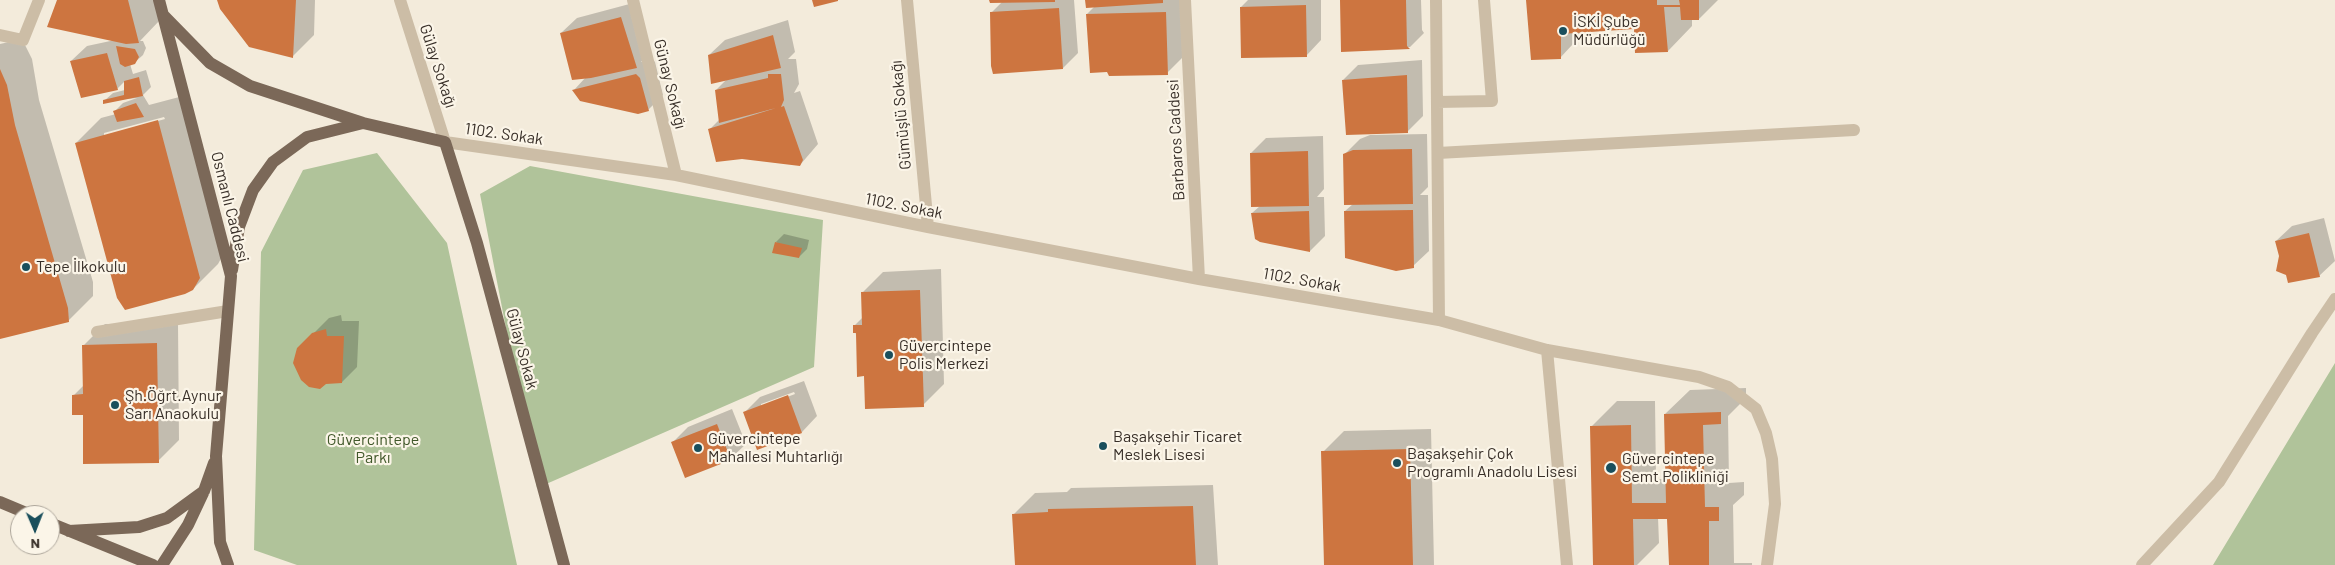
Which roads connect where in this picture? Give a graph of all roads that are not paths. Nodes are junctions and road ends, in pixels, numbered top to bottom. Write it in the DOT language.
graph roads {
  1 [pos="39,0"];
  2 [pos="159,0"];
  3 [pos="400,0"];
  4 [pos="633,0"];
  5 [pos="907,0"];
  6 [pos="1185,0"];
  7 [pos="1436,0"];
  8 [pos="1484,0"];
  9 [pos="164,16"];
  10 [pos="0,35"];
  11 [pos="1437,102"];
  12 [pos="363,123"];
  13 [pos="1854,130"];
  14 [pos="445,142"];
  15 [pos="1438,153"];
  16 [pos="676,175"];
  17 [pos="928,227"];
  18 [pos="231,276"];
  19 [pos="1199,278"];
  20 [pos="2335,299"];
  21 [pos="228,311"];
  22 [pos="1439,320"];
  23 [pos="97,332"];
  24 [pos="1547,350"];
  25 [pos="216,456"];
  26 [pos="204,492"];
  27 [pos="60,527"];
  28 [pos="69,530"];
  29 [pos="153,565"];
  30 [pos="162,565"];
  31 [pos="228,565"];
  32 [pos="564,565"];
  33 [pos="1567,565"];
  34 [pos="1767,565"];
  35 [pos="2142,565"];
  1 -- 10 [label="street"];
  2 -- 9 [label="main road, Osmanlı Caddesi"];
  3 -- 14 [label="street, Gülay Sokağı"];
  4 -- 16 [label="street, Günay Sokağı"];
  5 -- 17 [label="street, Gümüşlü Sokağı"];
  6 -- 19 [label="street, Barbaros Caddesi"];
  7 -- 11 [label="street"];
  8 -- 11 [label="street"];
  9 -- 12 [label="main road, 1102. Sokak"];
  9 -- 18 [label="main road, Osmanlı Caddesi"];
  11 -- 15 [label="street"];
  12 -- 14 [label="main road, 1102. Sokak"];
  12 -- 18 [label="main road"];
  13 -- 15 [label="street"];
  14 -- 16 [label="street, 1102. Sokak"];
  14 -- 32 [label="main road, Gülay Sokak"];
  15 -- 22 [label="street"];
  16 -- 17 [label="street, 1102. Sokak"];
  17 -- 19 [label="street, 1102. Sokak"];
  18 -- 21 [label="main road, Osmanlı Caddesi"];
  19 -- 22 [label="street, 1102. Sokak"];
  20 -- 35 [label="street"];
  21 -- 23 [label="street"];
  21 -- 25 [label="main road, Osmanlı Caddesi"];
  22 -- 24 [label="street, 1102. Sokak"];
  24 -- 33 [label="street"];
  24 -- 34 [label="street, 1102. Sokak"];
  25 -- 26 [label="main road"];
  25 -- 31 [label="main road"];
  26 -- 28 [label="main road"];
  26 -- 30 [label="main road"];
  27 -- 28 [label="main road"];
  28 -- 29 [label="main road"];
}
